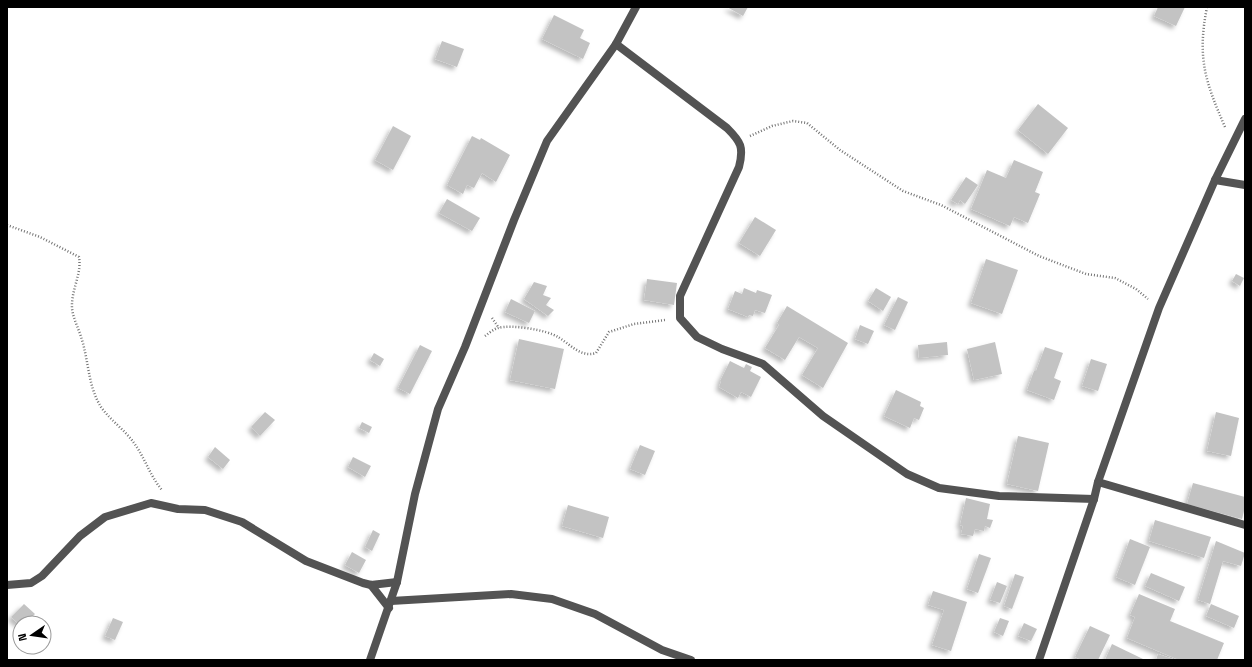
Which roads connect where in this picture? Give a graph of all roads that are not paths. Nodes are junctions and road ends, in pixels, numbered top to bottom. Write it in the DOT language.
graph roads {
  1 [pos="636,7"];
  2 [pos="616,44"];
  3 [pos="1245,119"];
  4 [pos="1215,180"];
  5 [pos="1245,185"];
  6 [pos="1098,482"];
  7 [pos="1094,499"];
  8 [pos="1245,525"];
  9 [pos="397,582"];
  10 [pos="7,585"];
  11 [pos="371,585"];
  12 [pos="390,604"];
  13 [pos="370,660"];
  14 [pos="691,660"];
  15 [pos="1039,660"];
  1 -- 2 [label="street"];
  2 -- 7 [label="street"];
  2 -- 9 [label="street"];
  3 -- 4 [label="street"];
  4 -- 5 [label="street"];
  4 -- 6 [label="street"];
  6 -- 7 [label="street"];
  6 -- 8 [label="street"];
  7 -- 15 [label="street"];
  9 -- 11 [label="street"];
  9 -- 12 [label="street"];
  10 -- 11 [label="street"];
  11 -- 12 [label="street"];
  12 -- 13 [label="street"];
  12 -- 14 [label="street"];
}
